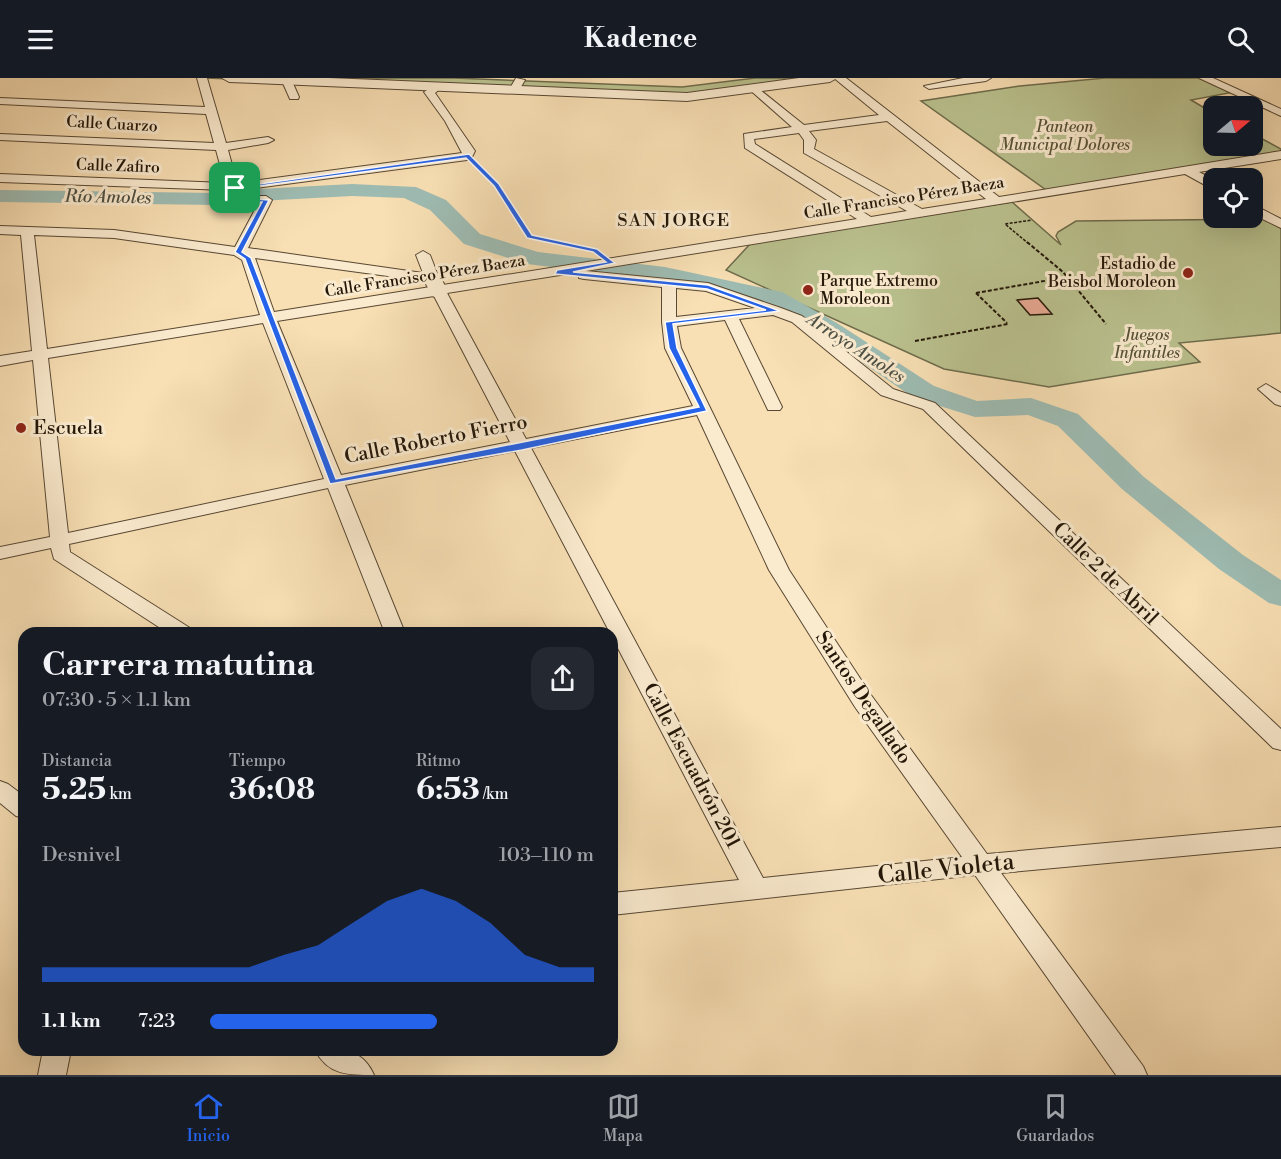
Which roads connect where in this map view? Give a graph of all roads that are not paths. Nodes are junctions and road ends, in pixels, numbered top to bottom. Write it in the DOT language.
graph roads {
  1 [pos="202,78"];
  2 [pos="229,78"];
  3 [pos="456,78"];
  4 [pos="830,78"];
  5 [pos="839,78"];
  6 [pos="986,78"];
  7 [pos="1204,78"];
  8 [pos="287,81"];
  9 [pos="755,83"];
  10 [pos="517,85"];
  11 [pos="929,86"];
  12 [pos="437,87"];
  13 [pos="294,97"];
  14 [pos="0,101"];
  15 [pos="212,111"];
  16 [pos="1281,113"];
  17 [pos="888,117"];
  18 [pos="802,129"];
  19 [pos="0,137"];
  20 [pos="268,140"];
  21 [pos="221,147"];
  22 [pos="1281,155"];
  23 [pos="1186,170"];
  24 [pos="0,178"];
  25 [pos="1203,180"];
  26 [pos="235,189"];
  27 [pos="997,201"];
  28 [pos="920,213"];
  29 [pos="1263,214"];
  30 [pos="870,222"];
  31 [pos="1281,224"];
  32 [pos="0,230"];
  33 [pos="27,231"];
  34 [pos="239,252"];
  35 [pos="423,255"];
  36 [pos="559,272"];
  37 [pos="669,283"];
  38 [pos="435,285"];
  39 [pos="776,311"];
  40 [pos="730,316"];
  41 [pos="269,319"];
  42 [pos="669,322"];
  43 [pos="39,355"];
  44 [pos="0,361"];
  45 [pos="1266,389"];
  46 [pos="1281,401"];
  47 [pos="774,407"];
  48 [pos="704,409"];
  49 [pos="522,447"];
  50 [pos="333,482"];
  51 [pos="60,542"];
  52 [pos="0,554"];
  53 [pos="174,627"];
  54 [pos="392,627"];
  55 [pos="617,627"];
  56 [pos="618,628"];
  57 [pos="1281,742"];
  58 [pos="0,790"];
  59 [pos="18,804"];
  60 [pos="1281,837"];
  61 [pos="979,865"];
  62 [pos="757,890"];
  63 [pos="618,903"];
  64 [pos="56,1056"];
  65 [pos="336,1056"];
  66 [pos="52,1075"];
  67 [pos="360,1075"];
  68 [pos="1133,1075"];
  1 -- 15 [label="street"];
  2 -- 8 [label="street"];
  3 -- 10 [label="street"];
  4 -- 9 [label="street"];
  5 -- 17 [label="street"];
  6 -- 11 [label="street"];
  7 -- 16 [label="street"];
  8 -- 12 [label="street"];
  8 -- 13 [label="street"];
  9 -- 10 [label="street"];
  9 -- 18 [label="street"];
  10 -- 12 [label="street"];
  12 -- 26 [label="street"];
  14 -- 15 [label="street"];
  15 -- 21 [label="street"];
  17 -- 18 [label="street"];
  17 -- 27 [label="street"];
  18 -- 28 [label="street"];
  18 -- 30 [label="street"];
  19 -- 21 [label="street, Calle Cuarzo"];
  20 -- 21 [label="street, Calle Cuarzo"];
  21 -- 26 [label="street"];
  22 -- 23 [label="street, Calle Francisco Pérez Baeza"];
  23 -- 25 [label="street"];
  23 -- 27 [label="street, Calle Francisco Pérez Baeza"];
  24 -- 26 [label="street, Calle Zafiro"];
  26 -- 34 [label="street"];
  27 -- 28 [label="street, Calle Francisco Pérez Baeza"];
  28 -- 30 [label="street, Calle Francisco Pérez Baeza"];
  29 -- 31 [label="street"];
  30 -- 36 [label="street, Calle Francisco Pérez Baeza"];
  32 -- 33 [label="street"];
  33 -- 34 [label="street"];
  33 -- 43 [label="street"];
  34 -- 38 [label="street"];
  34 -- 41 [label="street"];
  35 -- 38 [label="street, Calle Escuadrón 201"];
  36 -- 37 [label="street"];
  36 -- 38 [label="street, Calle Francisco Pérez Baeza"];
  37 -- 39 [label="street"];
  37 -- 42 [label="street, Santos Degallado"];
  38 -- 41 [label="street, Calle Francisco Pérez Baeza"];
  38 -- 49 [label="street, Calle Escuadrón 201"];
  39 -- 40 [label="street"];
  39 -- 57 [label="street, Calle 2 de Abril"];
  40 -- 42 [label="street"];
  40 -- 47 [label="street"];
  41 -- 43 [label="street, Calle Francisco Pérez Baeza"];
  41 -- 50 [label="street"];
  42 -- 48 [label="street, Santos Degallado"];
  43 -- 44 [label="street, Calle Francisco Pérez Baeza"];
  43 -- 51 [label="street"];
  45 -- 46 [label="street"];
  48 -- 49 [label="street, Calle Roberto Fierro"];
  48 -- 61 [label="street, Santos Degallado"];
  49 -- 50 [label="street, Calle Roberto Fierro"];
  49 -- 55 [label="street, Calle Escuadrón 201"];
  50 -- 51 [label="street, Calle Roberto Fierro"];
  50 -- 54 [label="street"];
  51 -- 52 [label="street, Calle Roberto Fierro"];
  51 -- 53 [label="street"];
  56 -- 62 [label="street, Calle Escuadrón 201"];
  58 -- 59 [label="street"];
  60 -- 61 [label="street, Calle Violeta"];
  61 -- 62 [label="street, Calle Violeta"];
  61 -- 68 [label="street, Santos Degallado"];
  62 -- 63 [label="street, Calle Violeta"];
  64 -- 66 [label="street"];
  65 -- 67 [label="street"];
}
